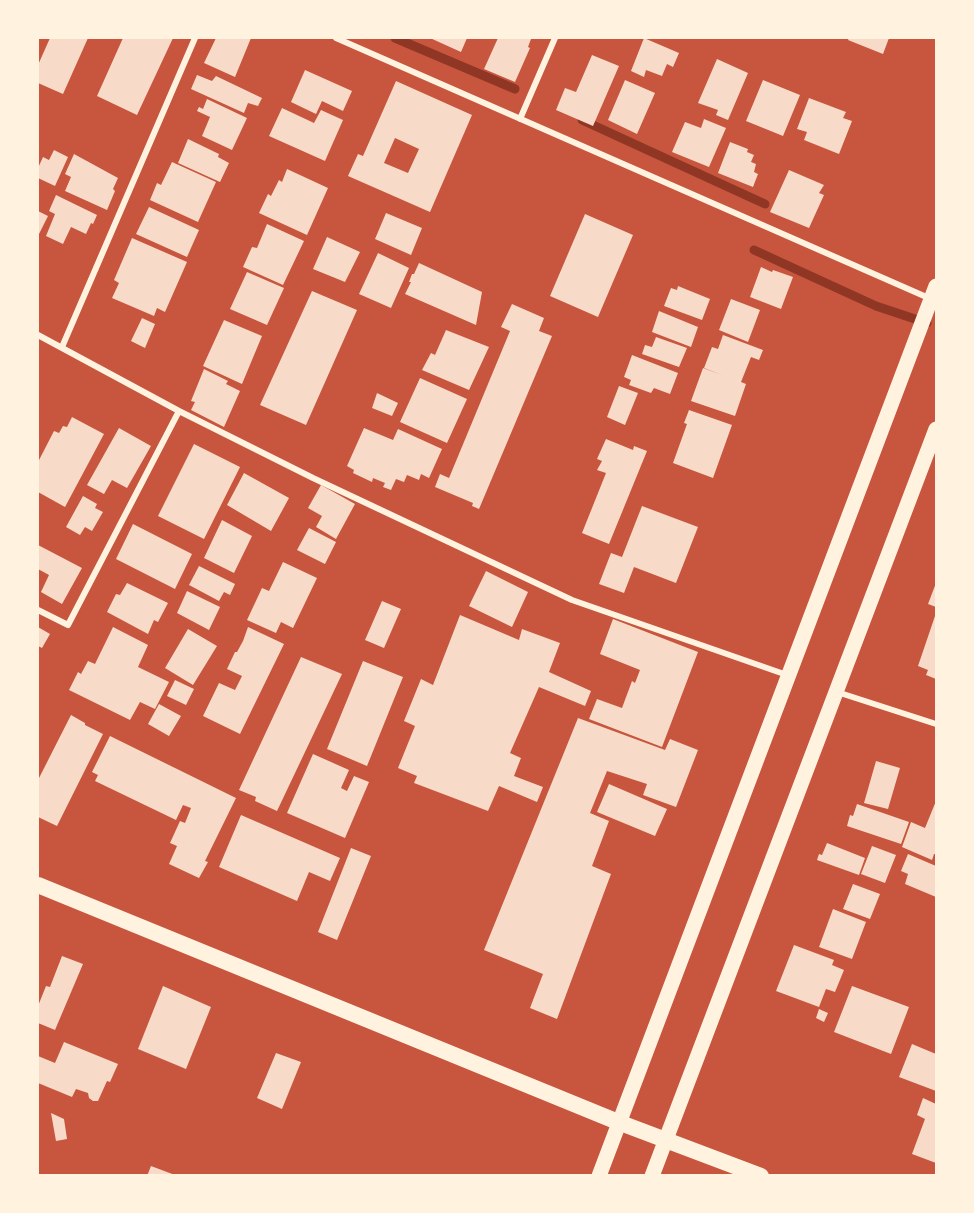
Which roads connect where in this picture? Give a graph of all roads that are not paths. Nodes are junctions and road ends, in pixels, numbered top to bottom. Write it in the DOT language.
graph roads {
  1 [pos="195,38"];
  2 [pos="336,38"];
  3 [pos="555,38"];
  4 [pos="520,119"];
  5 [pos="934,293"];
  6 [pos="38,335"];
  7 [pos="62,347"];
  8 [pos="179,411"];
  9 [pos="936,429"];
  10 [pos="38,610"];
  11 [pos="788,676"];
  12 [pos="836,691"];
  13 [pos="936,724"];
  14 [pos="38,885"];
  15 [pos="618,1122"];
  16 [pos="665,1140"];
  17 [pos="598,1176"];
  18 [pos="652,1176"];
  19 [pos="760,1176"];
  1 -- 7 [label="street"];
  2 -- 4 [label="street"];
  3 -- 4 [label="street"];
  4 -- 5 [label="street"];
  5 -- 11 [label="main road"];
  6 -- 7 [label="street"];
  7 -- 8 [label="street"];
  8 -- 10 [label="street"];
  8 -- 11 [label="street"];
  9 -- 12 [label="main road"];
  11 -- 15 [label="main road"];
  12 -- 13 [label="street"];
  12 -- 16 [label="main road"];
  14 -- 15 [label="highway"];
  15 -- 16 [label="highway"];
  15 -- 17 [label="main road"];
  16 -- 18 [label="main road"];
  16 -- 19 [label="highway"];
}
